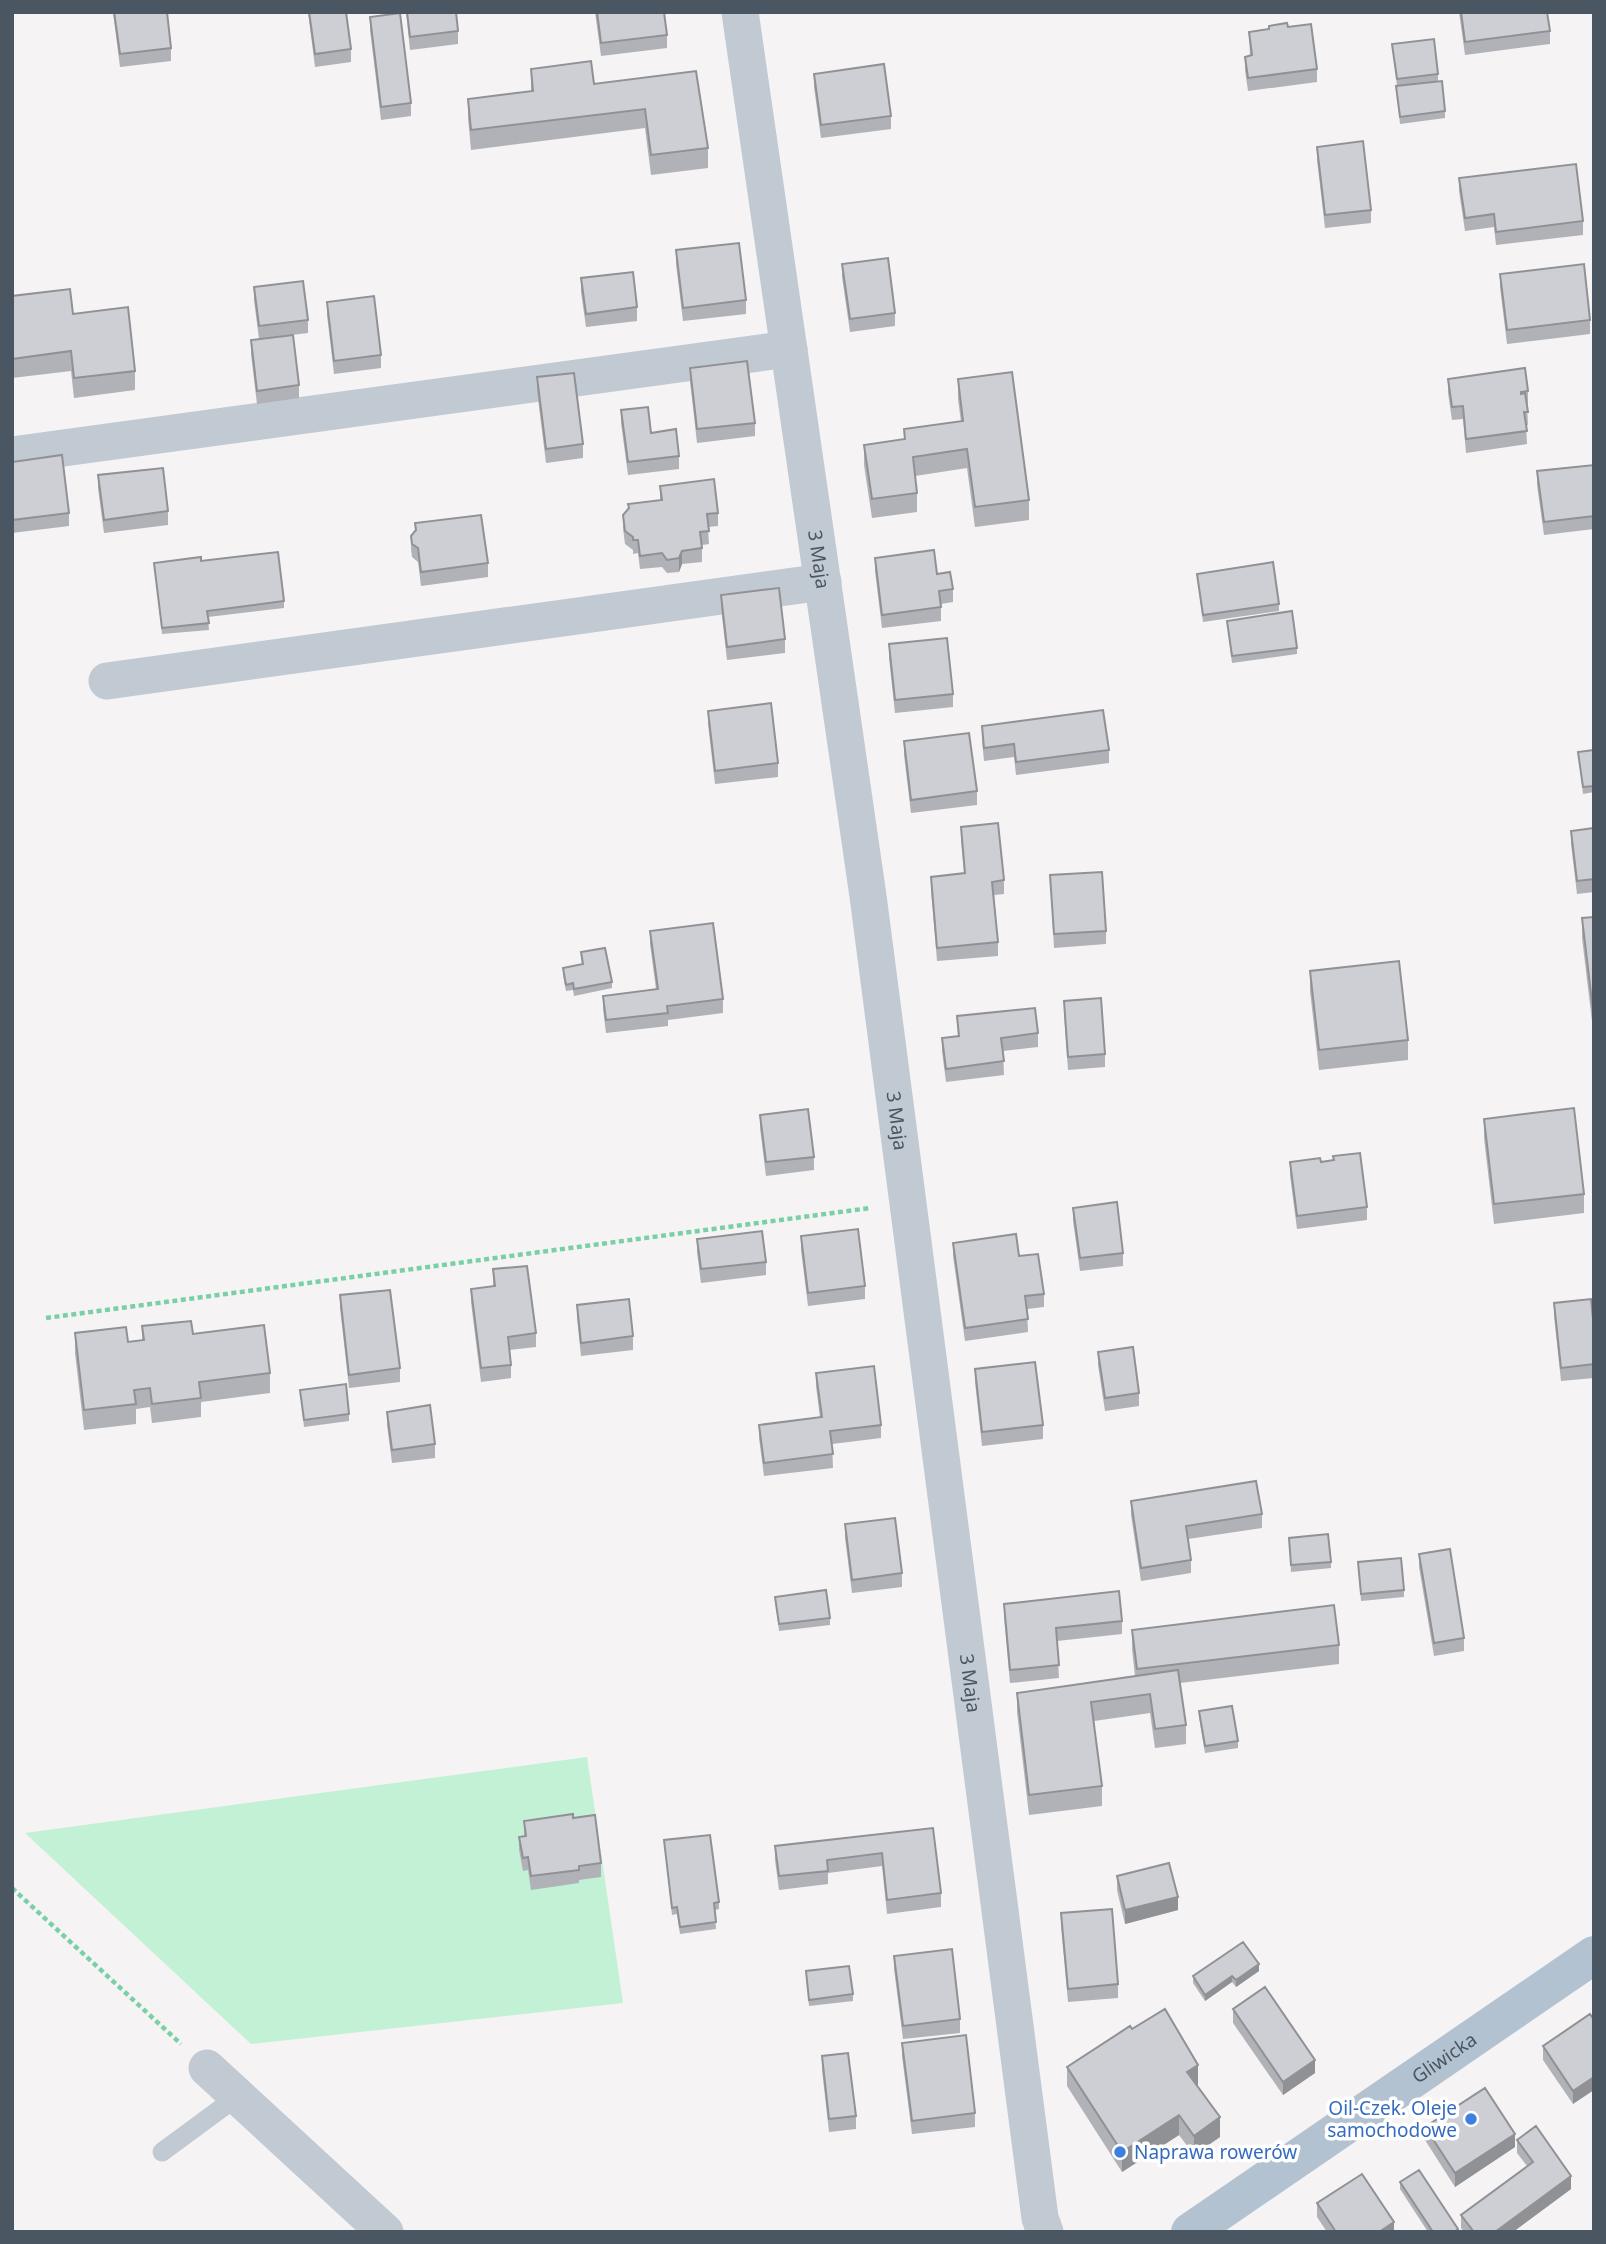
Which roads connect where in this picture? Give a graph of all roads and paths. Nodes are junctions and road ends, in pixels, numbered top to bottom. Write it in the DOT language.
graph roads {
  1 [pos="740,12"];
  2 [pos="789,349"];
  3 [pos="12,455"];
  4 [pos="823,582"];
  5 [pos="107,681"];
  6 [pos="908,1203"];
  7 [pos="46,1318"];
  8 [pos="12,1888"];
  9 [pos="1594,1955"];
  10 [pos="207,2068"];
  11 [pos="238,2096"];
  12 [pos="162,2152"];
  13 [pos="1042,2231"];
  14 [pos="385,2232"];
  15 [pos="1190,2232"];
  1 -- 2 [label="street, 3 Maja"];
  2 -- 3 [label="street"];
  2 -- 4 [label="street, 3 Maja"];
  4 -- 5 [label="street"];
  4 -- 6 [label="street, 3 Maja"];
  6 -- 7 [label="path"];
  6 -- 13 [label="street, 3 Maja"];
  8 -- 10 [label="path"];
  9 -- 15 [label="main road, Gliwicka"];
  10 -- 11 [label="street"];
  11 -- 12 [label="lane"];
  11 -- 14 [label="street"];
}
